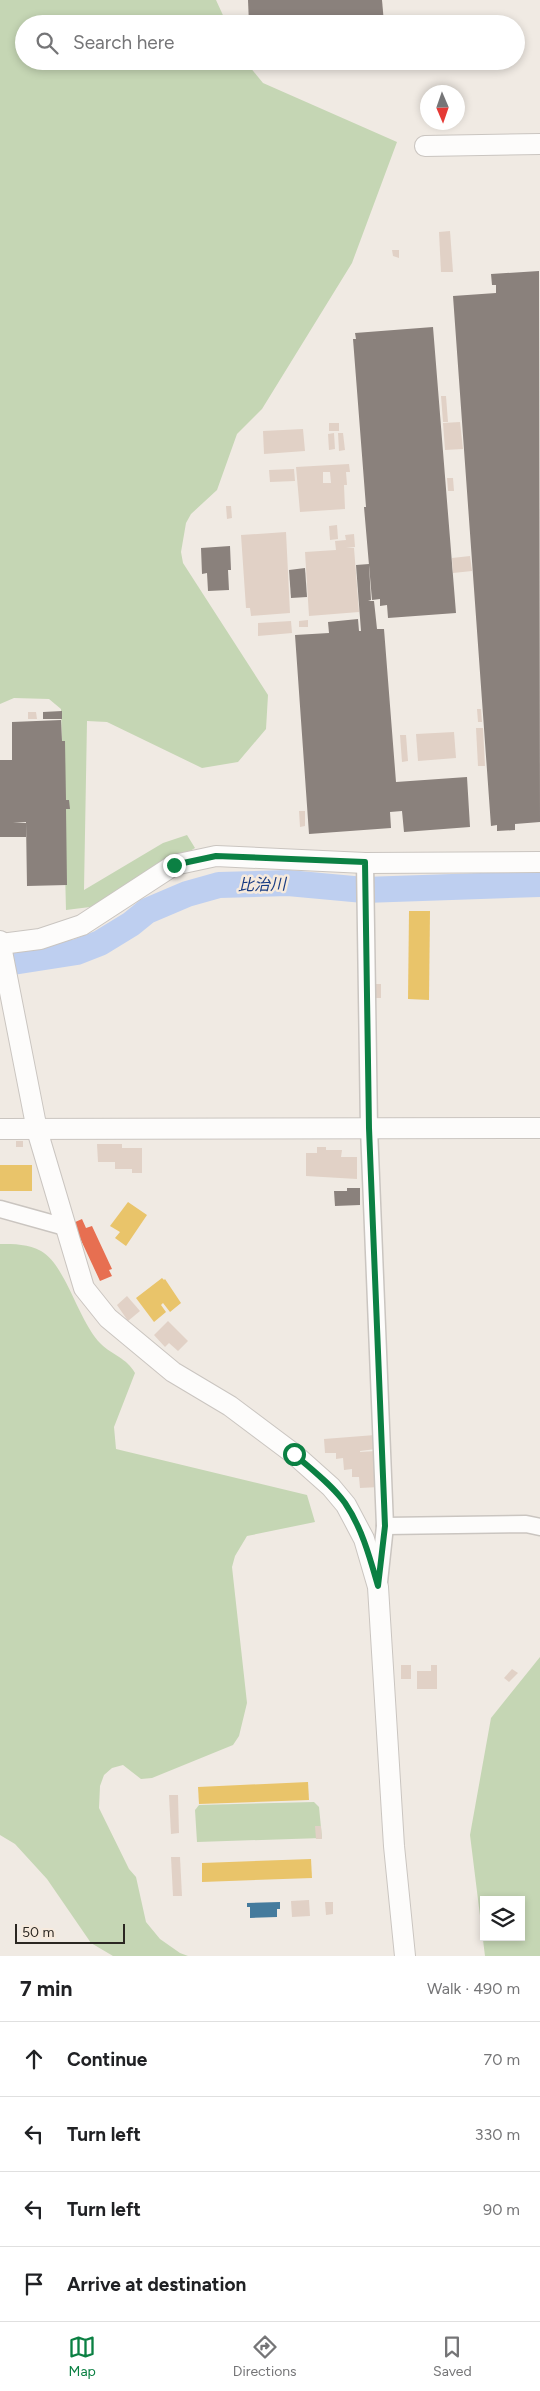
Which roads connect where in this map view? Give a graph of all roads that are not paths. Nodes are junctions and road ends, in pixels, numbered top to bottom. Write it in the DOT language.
graph roads {
  1 [pos="540,144"];
  2 [pos="425,146"];
  3 [pos="365,862"];
  4 [pos="540,862"];
  5 [pos="1,942"];
  6 [pos="369,1128"];
  7 [pos="540,1128"];
  8 [pos="0,1129"];
  9 [pos="37,1130"];
  10 [pos="0,1209"];
  11 [pos="65,1227"];
  12 [pos="385,1526"];
  13 [pos="540,1527"];
  14 [pos="378,1586"];
  15 [pos="405,1956"];
  1 -- 2 [label="street"];
  3 -- 4 [label="street"];
  3 -- 5 [label="street"];
  3 -- 6 [label="street"];
  5 -- 9 [label="street"];
  6 -- 7 [label="street"];
  6 -- 9 [label="street"];
  6 -- 12 [label="street"];
  8 -- 9 [label="street"];
  9 -- 11 [label="street"];
  10 -- 11 [label="street"];
  11 -- 14 [label="street"];
  12 -- 13 [label="street"];
  12 -- 14 [label="street"];
  14 -- 15 [label="street"];
}
